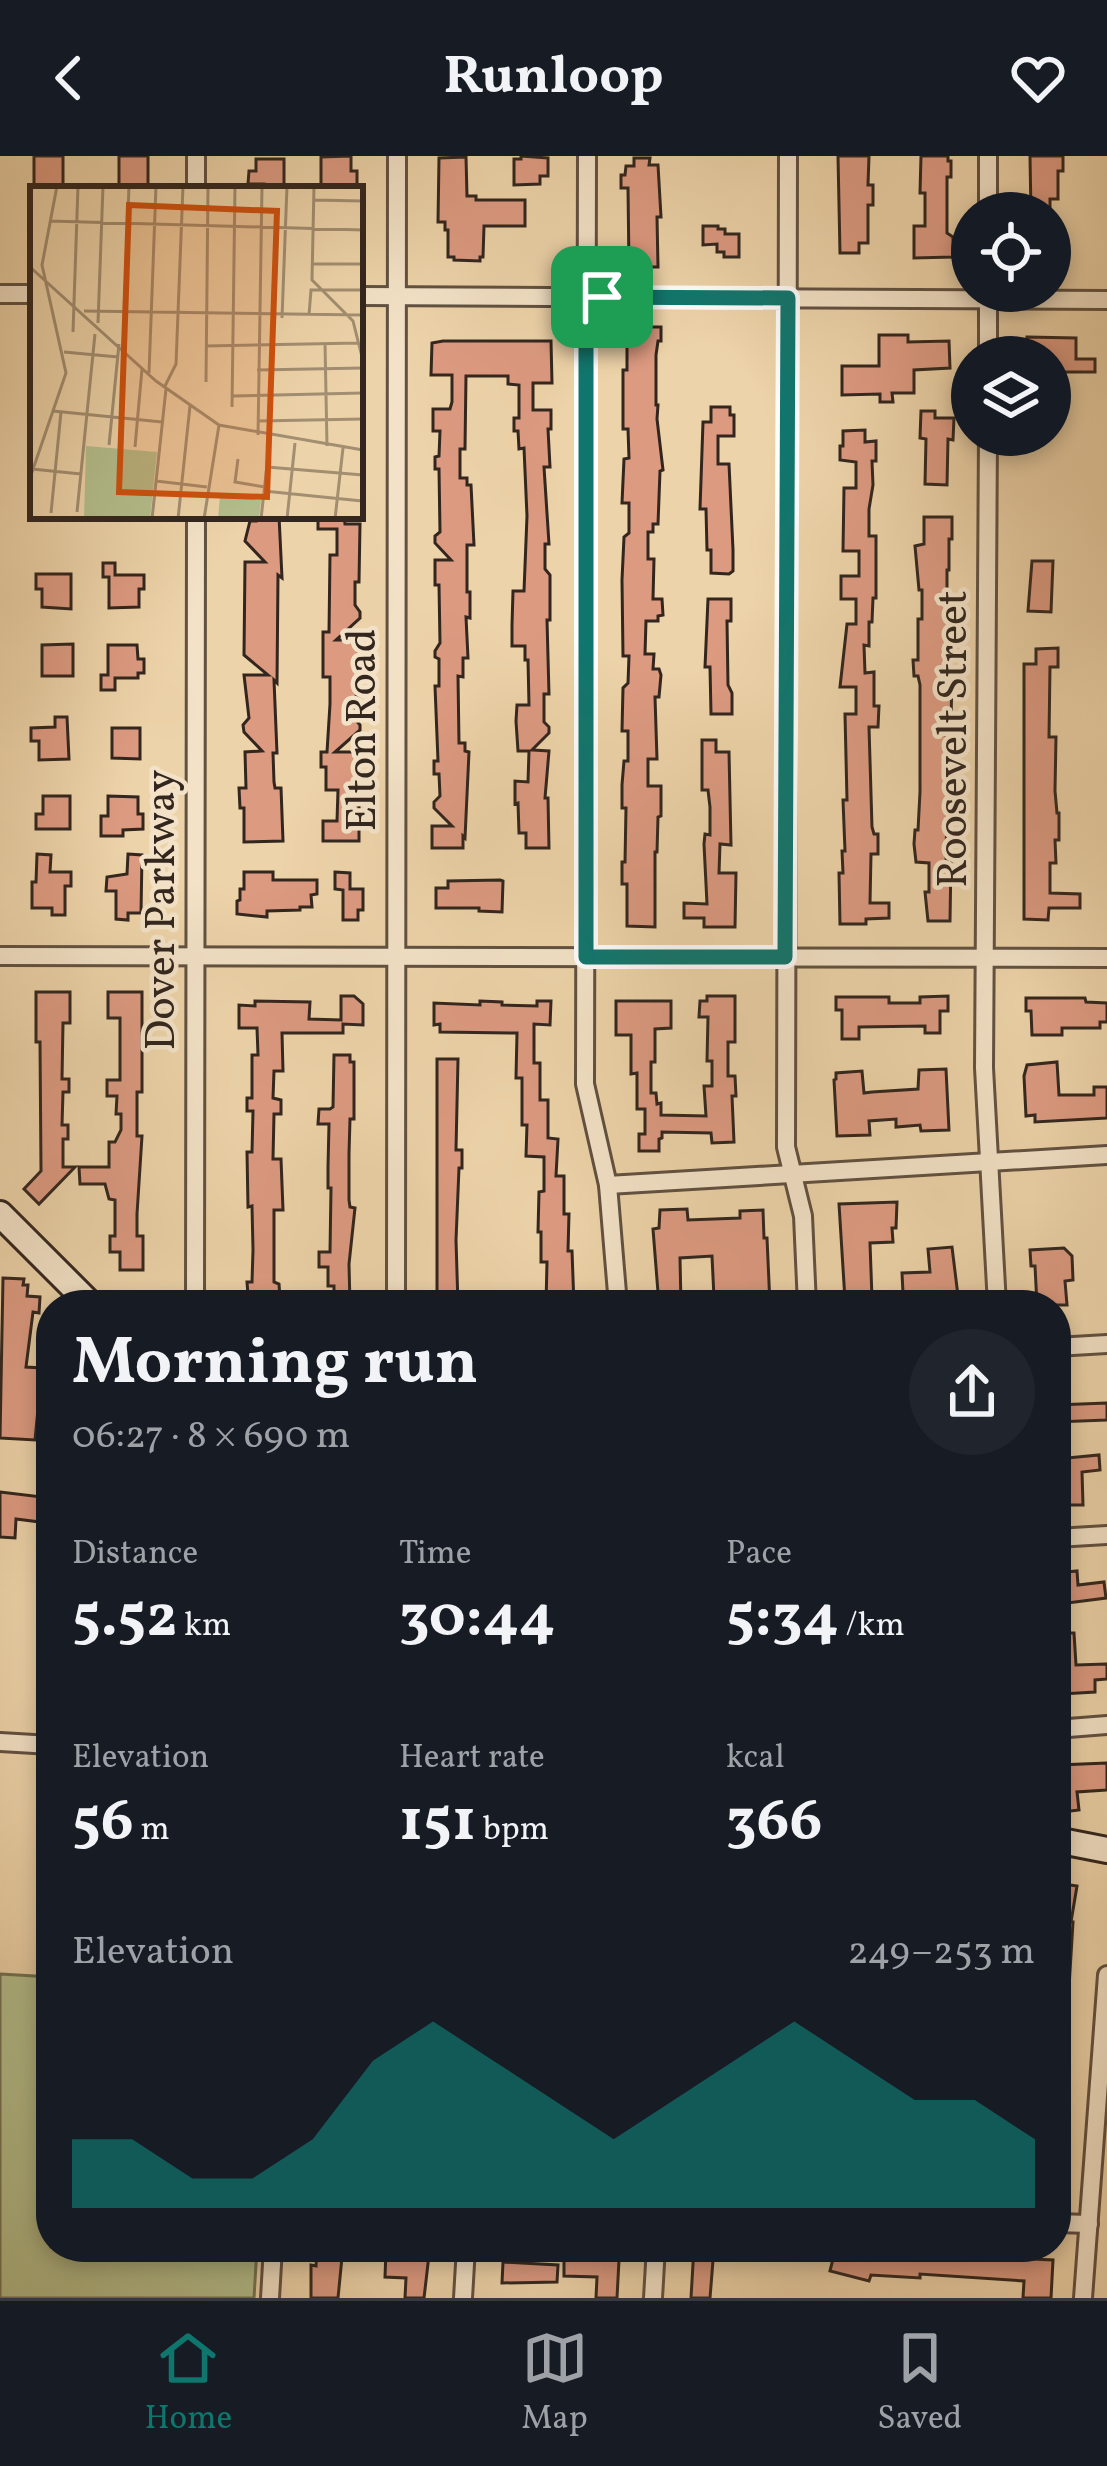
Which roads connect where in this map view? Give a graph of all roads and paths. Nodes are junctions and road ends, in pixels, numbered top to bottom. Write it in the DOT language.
graph roads {
  1 [pos="398,156"];
  2 [pos="586,156"];
  3 [pos="788,156"];
  4 [pos="988,156"];
  5 [pos="988,192"];
  6 [pos="0,293"];
  7 [pos="30,294"];
  8 [pos="363,296"];
  9 [pos="397,296"];
  10 [pos="951,296"];
  11 [pos="586,297"];
  12 [pos="788,298"];
  13 [pos="1071,298"];
  14 [pos="1107,300"];
  15 [pos="988,456"];
  16 [pos="196,519"];
  17 [pos="0,956"];
  18 [pos="195,956"];
  19 [pos="396,956"];
  20 [pos="586,957"];
  21 [pos="785,957"];
  22 [pos="986,958"];
  23 [pos="1107,958"];
  24 [pos="1107,1155"];
  25 [pos="989,1162"];
  26 [pos="792,1173"];
  27 [pos="608,1185"];
  28 [pos="0,1214"];
  29 [pos="76,1290"];
  30 [pos="195,1290"];
  31 [pos="396,1290"];
  32 [pos="616,1290"];
  33 [pos="806,1290"];
  34 [pos="996,1290"];
  35 [pos="1107,1344"];
  36 [pos="1071,1346"];
  37 [pos="1107,1535"];
  38 [pos="1071,1537"];
  39 [pos="1107,1724"];
  40 [pos="1071,1728"];
  41 [pos="0,1742"];
  42 [pos="36,1744"];
  43 [pos="1071,1843"];
  44 [pos="1107,1850"];
  45 [pos="1107,1976"];
  46 [pos="1104,2068"];
  47 [pos="1071,2223"];
  48 [pos="1089,2224"];
  49 [pos="1086,2251"];
  50 [pos="1107,2252"];
  51 [pos="272,2262"];
  52 [pos="465,2262"];
  53 [pos="655,2262"];
  54 [pos="270,2298"];
  55 [pos="463,2298"];
  56 [pos="653,2298"];
  57 [pos="1083,2298"];
  1 -- 9 [label="street, Elton Road"];
  2 -- 11 [label="street"];
  3 -- 12 [label="street"];
  4 -- 5 [label="street"];
  6 -- 7 [label="street"];
  8 -- 9 [label="street"];
  9 -- 11 [label="street"];
  9 -- 19 [label="street, Elton Road"];
  10 -- 12 [label="street"];
  11 -- 12 [label="street"];
  11 -- 20 [label="street"];
  12 -- 21 [label="street"];
  13 -- 14 [label="street"];
  15 -- 22 [label="street, Roosevelt Street"];
  16 -- 18 [label="street, Dover Parkway"];
  17 -- 18 [label="street"];
  18 -- 19 [label="street"];
  18 -- 30 [label="street, Dover Parkway"];
  19 -- 20 [label="street"];
  19 -- 31 [label="street, Elton Road"];
  20 -- 21 [label="street"];
  20 -- 27 [label="street"];
  21 -- 22 [label="street"];
  21 -- 26 [label="street"];
  22 -- 23 [label="street"];
  22 -- 25 [label="street, Roosevelt Street"];
  24 -- 25 [label="street"];
  25 -- 26 [label="street"];
  25 -- 34 [label="street, Roosevelt Street"];
  26 -- 27 [label="street"];
  26 -- 33 [label="street"];
  27 -- 32 [label="street"];
  28 -- 29 [label="main road"];
  35 -- 36 [label="street"];
  37 -- 38 [label="street"];
  39 -- 40 [label="street"];
  41 -- 42 [label="street"];
  43 -- 44 [label="main road"];
  45 -- 46 [label="street"];
  46 -- 48 [label="street"];
  47 -- 48 [label="street"];
  48 -- 49 [label="street"];
  49 -- 50 [label="street"];
  49 -- 57 [label="street"];
  51 -- 54 [label="street"];
  52 -- 55 [label="street"];
  53 -- 56 [label="street"];
}
